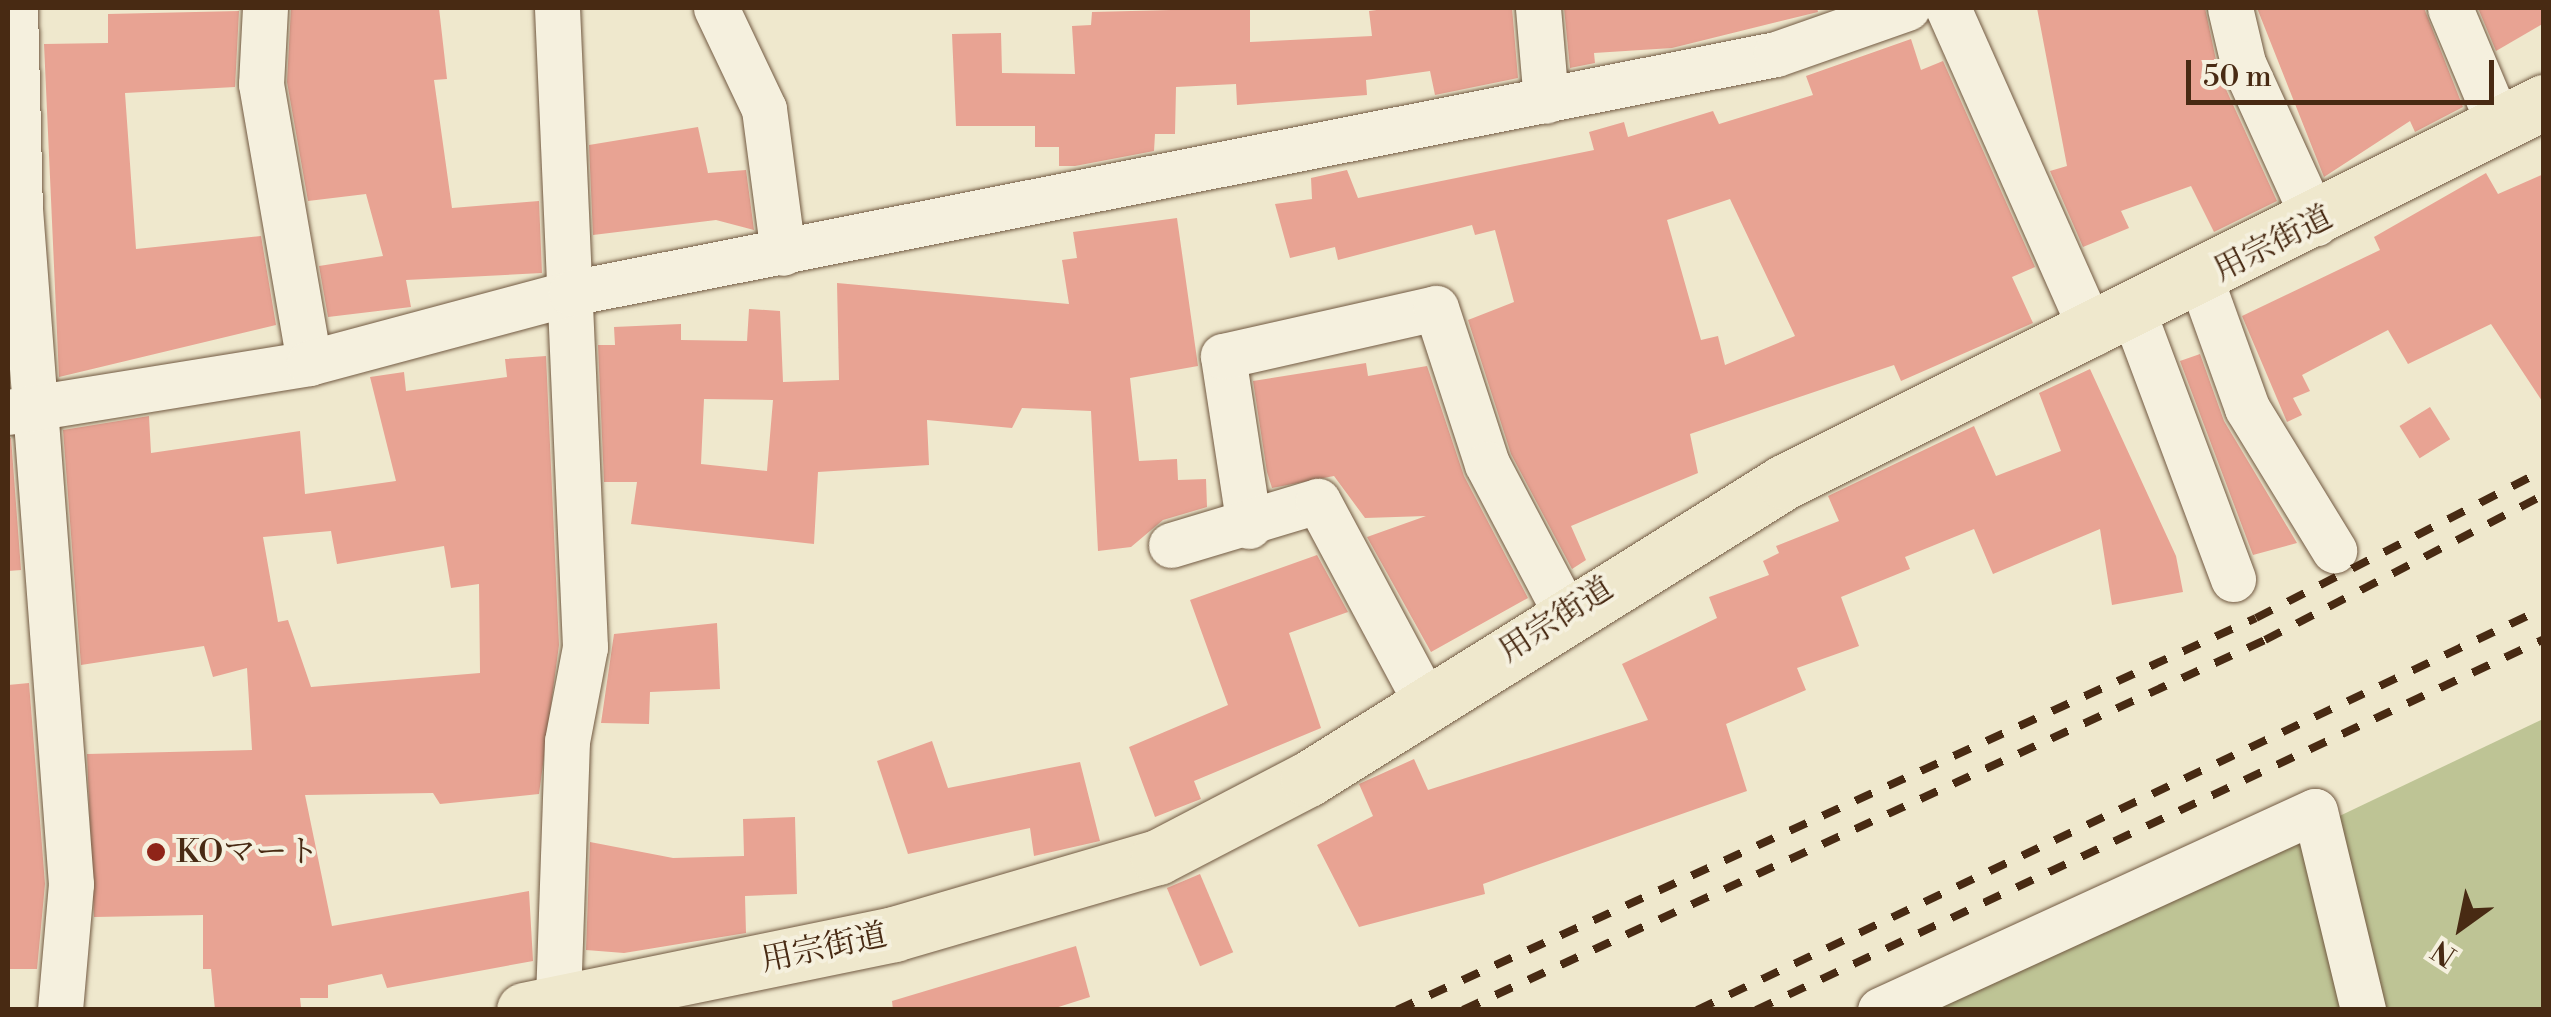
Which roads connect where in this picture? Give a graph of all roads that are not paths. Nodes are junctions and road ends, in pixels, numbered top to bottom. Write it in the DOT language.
graph roads {
  1 [pos="15,8"];
  2 [pos="265,8"];
  3 [pos="557,8"];
  4 [pos="716,8"];
  5 [pos="1538,8"];
  6 [pos="1907,8"];
  7 [pos="1948,8"];
  8 [pos="2230,8"];
  9 [pos="2450,8"];
  10 [pos="1546,101"];
  11 [pos="2522,114"];
  12 [pos="2316,223"];
  13 [pos="784,254"];
  14 [pos="2201,280"];
  15 [pos="571,293"];
  16 [pos="2113,323"];
  17 [pos="309,364"];
  18 [pos="23,410"];
  19 [pos="1249,526"];
  20 [pos="1171,545"];
  21 [pos="2334,550"];
  22 [pos="2233,579"];
  23 [pos="1566,614"];
  24 [pos="1427,704"];
  25 [pos="541,1006"];
  26 [pos="60,1010"];
  27 [pos="1880,1010"];
  28 [pos="2363,1010"];
  1 -- 18 [label="street"];
  2 -- 17 [label="street"];
  3 -- 15 [label="street"];
  4 -- 13 [label="street"];
  5 -- 10 [label="street"];
  6 -- 10 [label="street"];
  7 -- 16 [label="street"];
  8 -- 12 [label="street"];
  9 -- 11 [label="street"];
  10 -- 13 [label="street"];
  11 -- 12 [label="main road, 用宗街道"];
  12 -- 14 [label="main road, 用宗街道"];
  13 -- 15 [label="street"];
  14 -- 16 [label="main road, 用宗街道"];
  14 -- 21 [label="street"];
  15 -- 17 [label="street"];
  15 -- 25 [label="street"];
  16 -- 22 [label="street"];
  16 -- 23 [label="main road, 用宗街道"];
  17 -- 18 [label="street"];
  18 -- 26 [label="street"];
  19 -- 20 [label="street"];
  19 -- 23 [label="street"];
  19 -- 24 [label="street"];
  23 -- 24 [label="main road, 用宗街道"];
  24 -- 25 [label="main road, 用宗街道"];
  27 -- 28 [label="street"];
}
